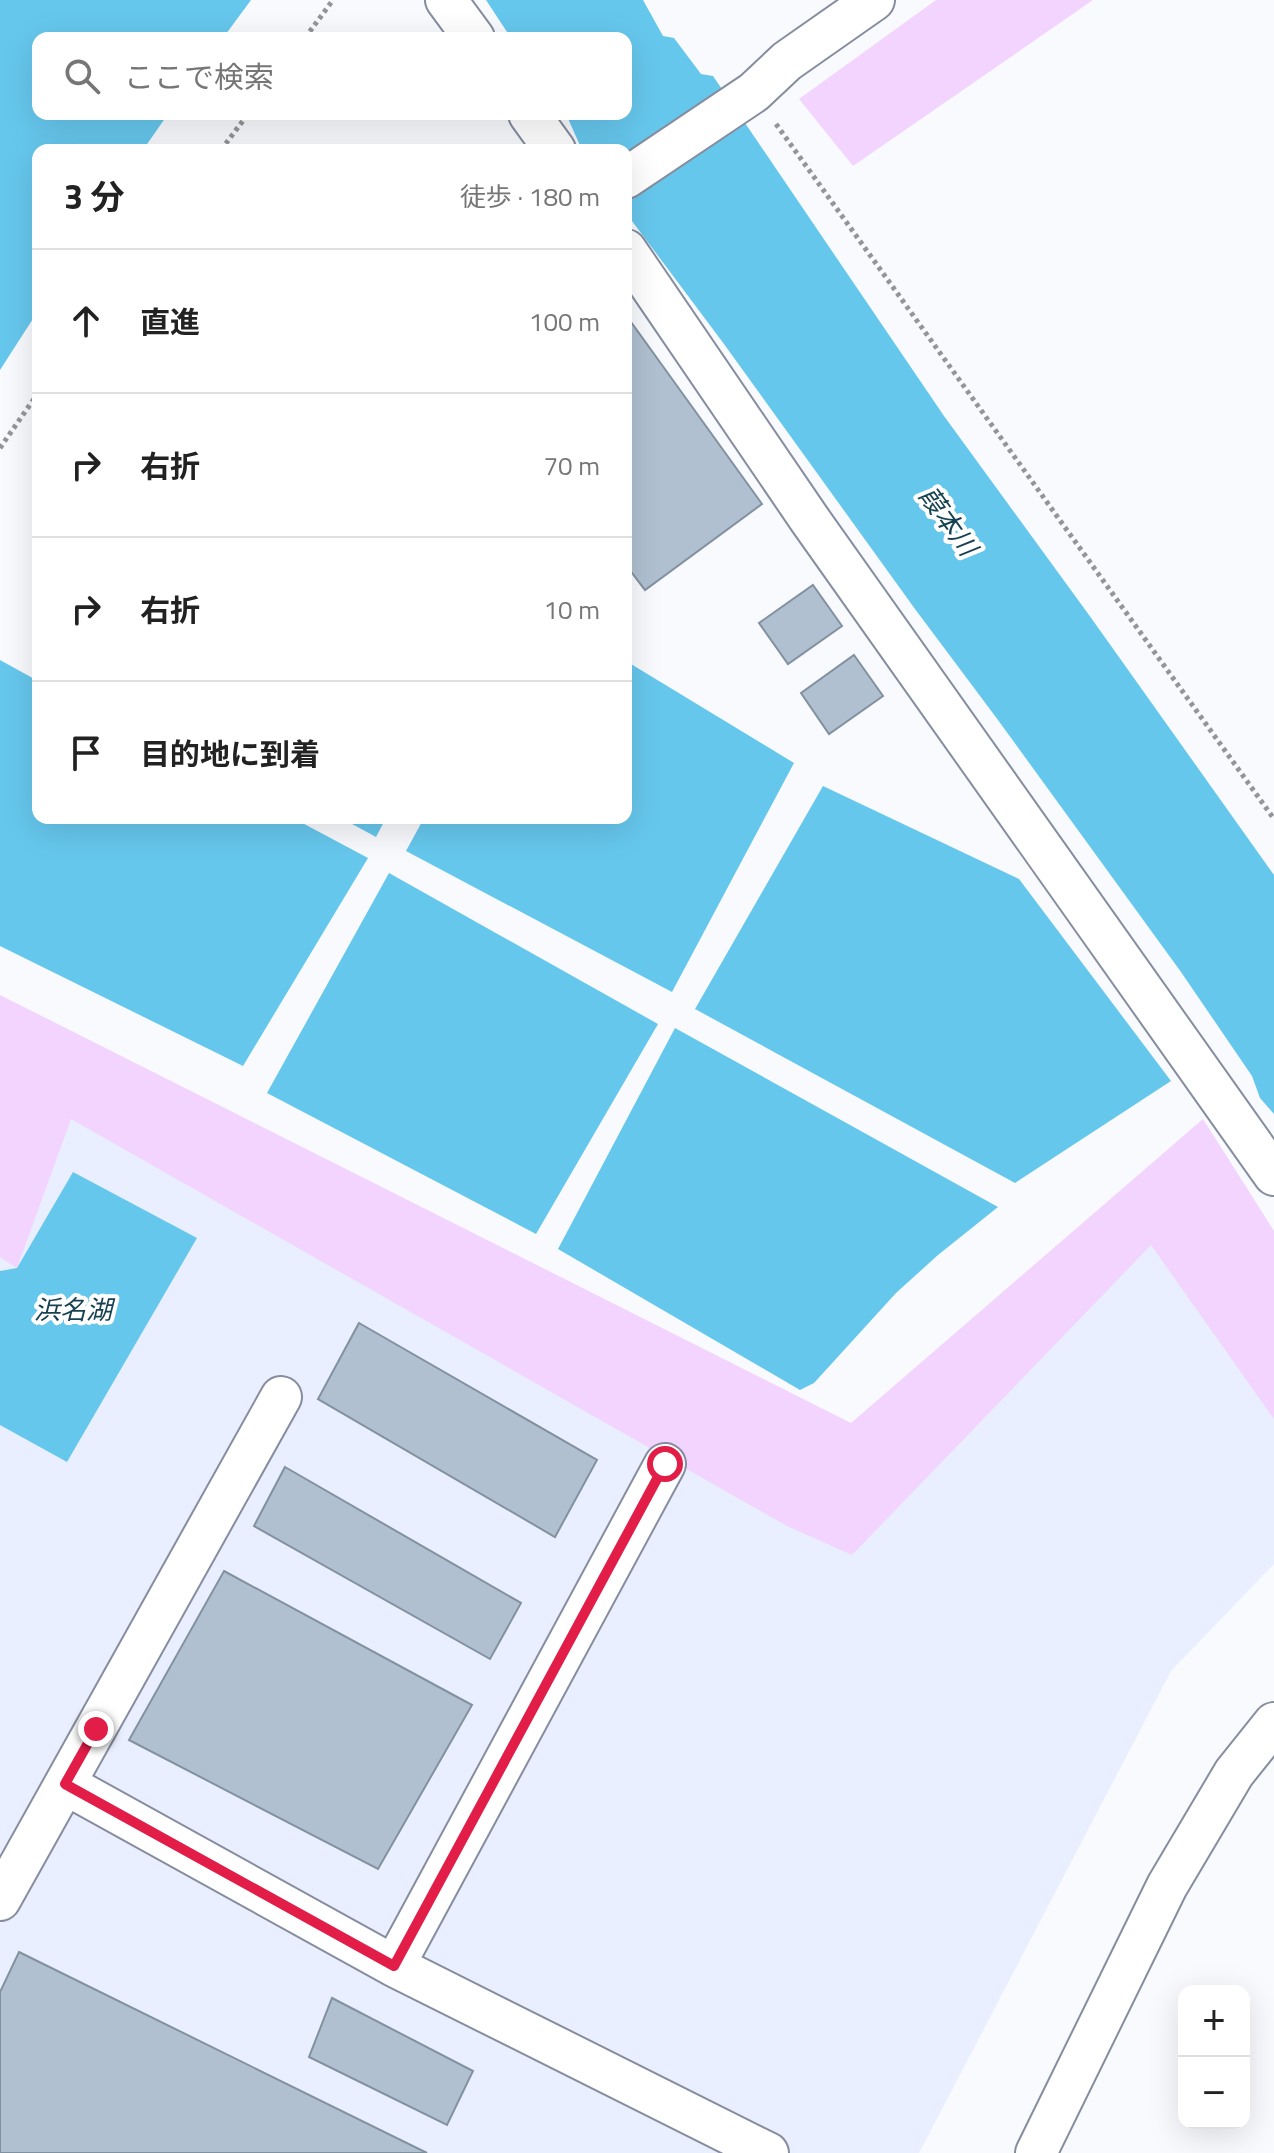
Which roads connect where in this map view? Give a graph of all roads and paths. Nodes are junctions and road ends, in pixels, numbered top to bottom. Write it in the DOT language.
graph roads {
  1 [pos="333,0"];
  2 [pos="446,0"];
  3 [pos="874,0"];
  4 [pos="309,32"];
  5 [pos="470,32"];
  6 [pos="754,92"];
  7 [pos="244,120"];
  8 [pos="533,120"];
  9 [pos="226,144"];
  10 [pos="551,144"];
  11 [pos="632,174"];
  12 [pos="632,259"];
  13 [pos="32,402"];
  14 [pos="0,448"];
  15 [pos="1274,819"];
  16 [pos="1274,1175"];
  17 [pos="281,1397"];
  18 [pos="665,1464"];
  19 [pos="1274,1723"];
  20 [pos="65,1784"];
  21 [pos="0,1900"];
  22 [pos="394,1966"];
  23 [pos="768,2153"];
  24 [pos="1036,2153"];
  1 -- 4 [label="path"];
  2 -- 5 [label="street"];
  3 -- 6 [label="street"];
  6 -- 11 [label="street"];
  6 -- 15 [label="path"];
  7 -- 9 [label="path"];
  8 -- 10 [label="street"];
  12 -- 16 [label="street"];
  13 -- 14 [label="path"];
  17 -- 20 [label="street"];
  18 -- 22 [label="street"];
  19 -- 24 [label="street"];
  20 -- 21 [label="street"];
  20 -- 22 [label="street"];
  22 -- 23 [label="street"];
}
